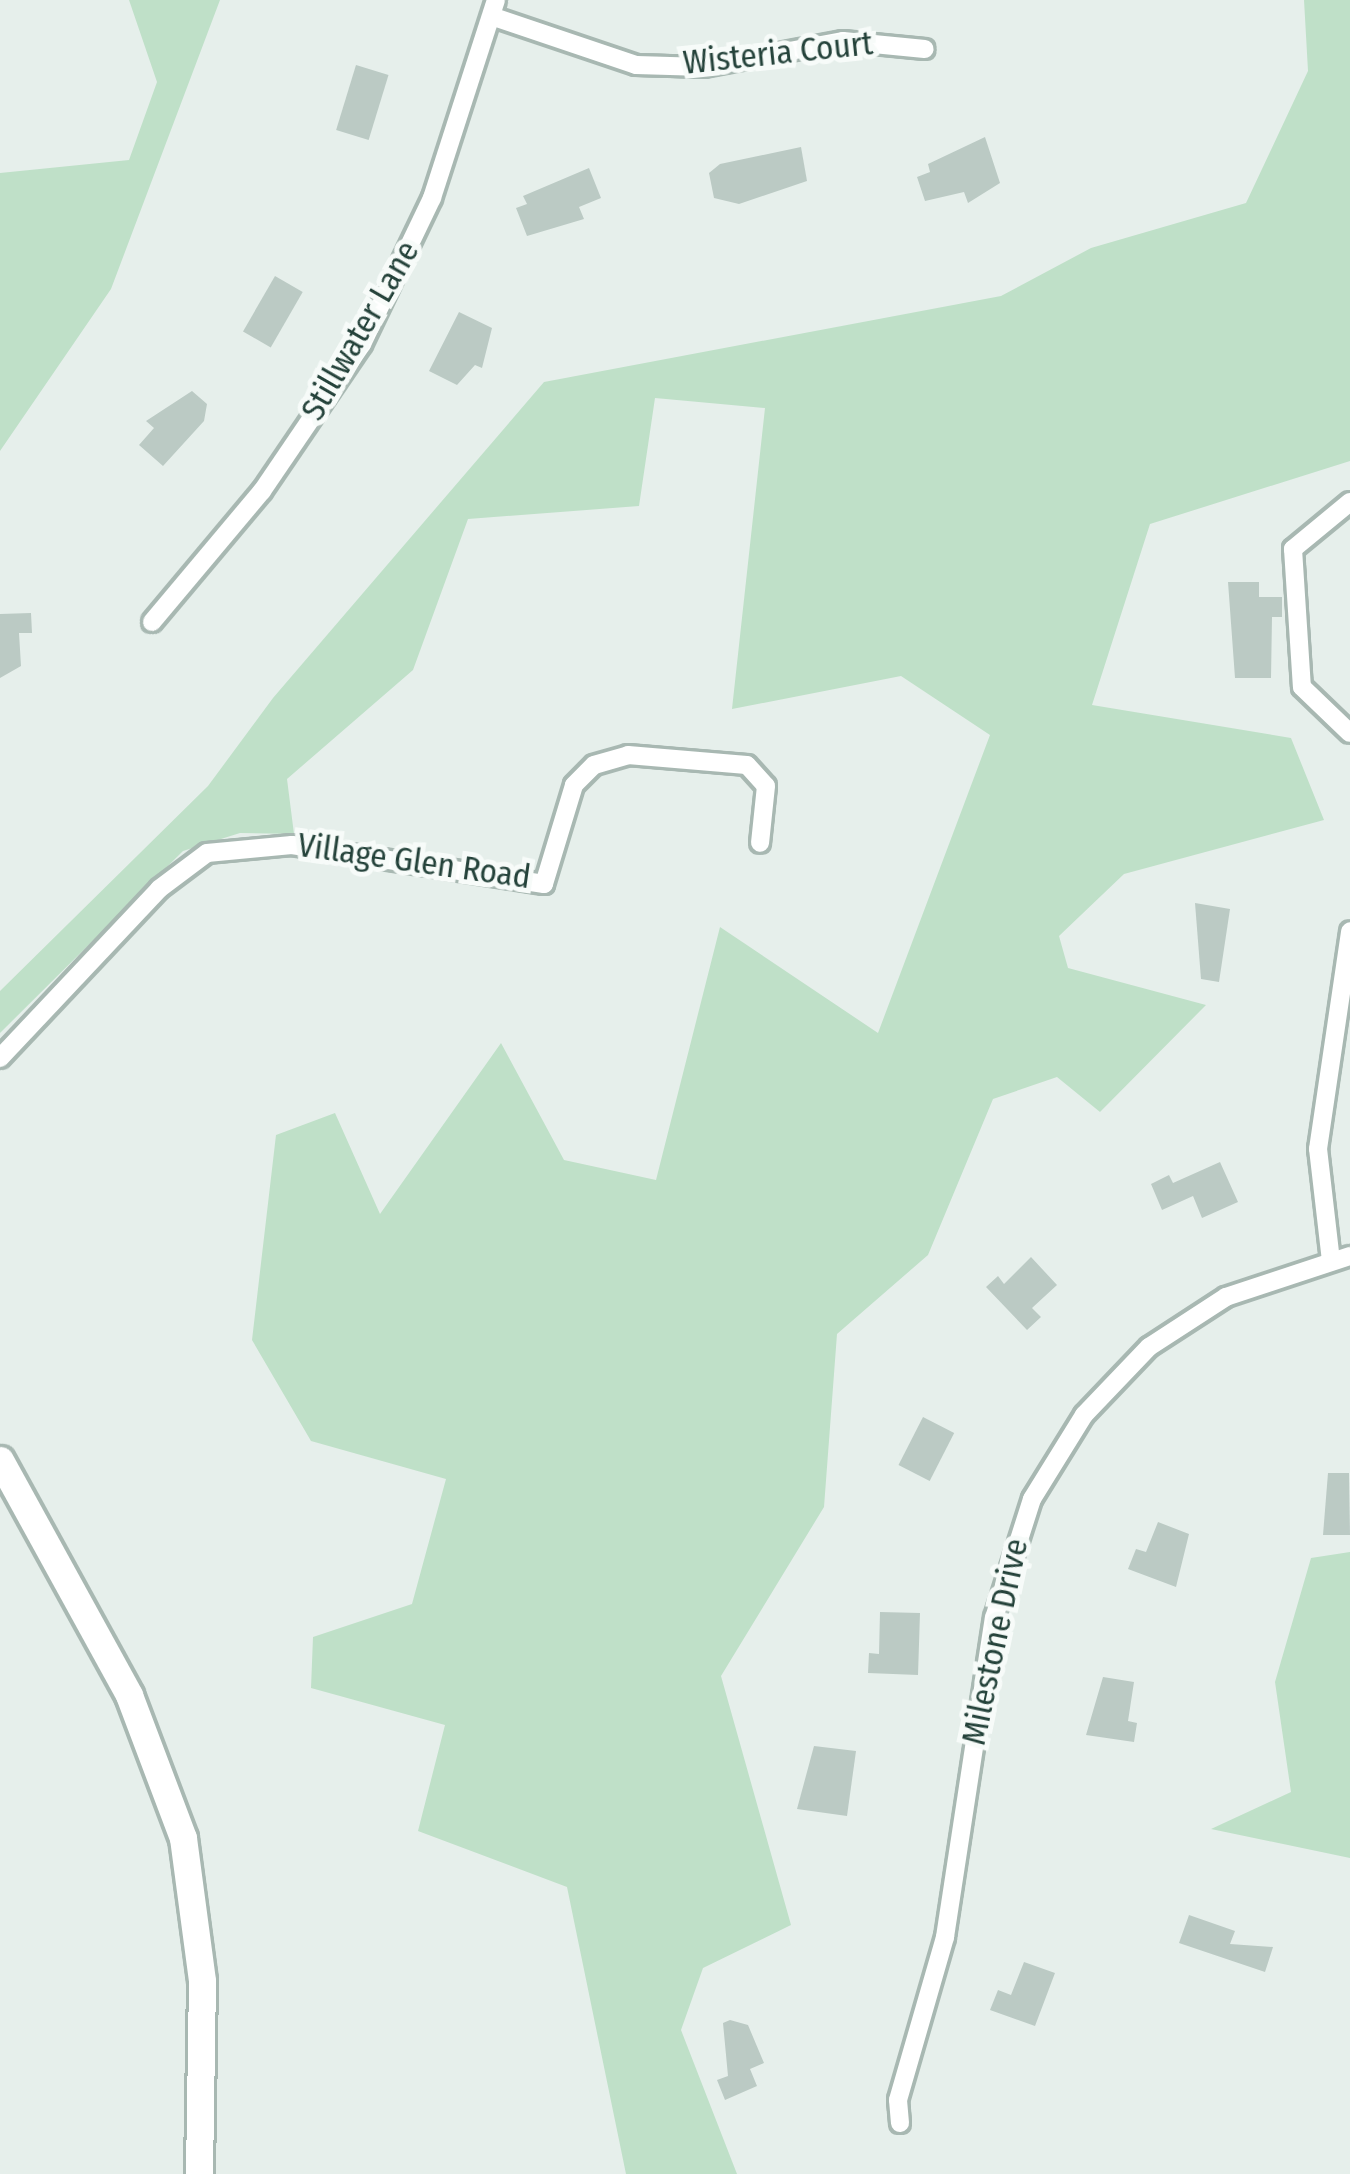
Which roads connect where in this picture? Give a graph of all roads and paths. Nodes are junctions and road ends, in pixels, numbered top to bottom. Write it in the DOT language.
graph roads {
  1 [pos="495,9"];
  2 [pos="925,49"];
  3 [pos="1350,502"];
  4 [pos="152,622"];
  5 [pos="1350,733"];
  6 [pos="760,843"];
  7 [pos="1350,931"];
  8 [pos="0,1058"];
  9 [pos="1341,1258"];
  10 [pos="0,1460"];
  11 [pos="900,2123"];
  12 [pos="199,2174"];
  1 -- 2 [label="street, Wisteria Court"];
  1 -- 4 [label="street, Stillwater Lane"];
  3 -- 5 [label="street"];
  6 -- 8 [label="street, Village Glen Road"];
  7 -- 9 [label="street"];
  9 -- 11 [label="street, Milestone Drive"];
  10 -- 12 [label="main road"];
}
